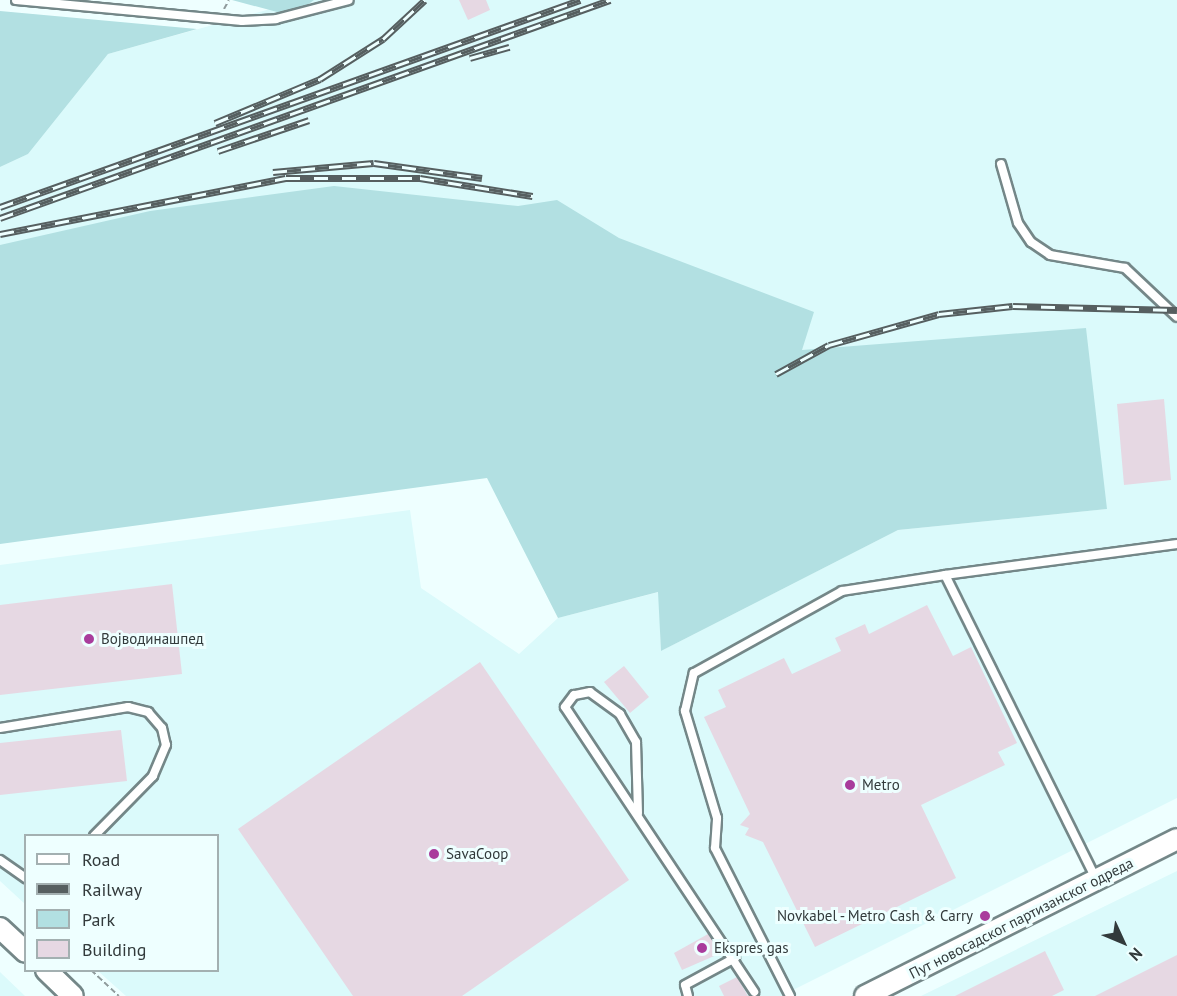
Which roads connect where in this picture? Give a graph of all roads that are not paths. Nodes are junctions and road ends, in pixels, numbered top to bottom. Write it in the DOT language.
graph roads {
  1 [pos="16,0"];
  2 [pos="349,0"];
  3 [pos="1001,164"];
  4 [pos="1177,317"];
  5 [pos="1177,544"];
  6 [pos="945,575"];
  7 [pos="0,728"];
  8 [pos="638,813"];
  9 [pos="96,834"];
  10 [pos="1177,839"];
  11 [pos="0,860"];
  12 [pos="24,877"];
  13 [pos="1096,880"];
  14 [pos="3,937"];
  15 [pos="24,951"];
  16 [pos="735,958"];
  17 [pos="55,973"];
  18 [pos="752,995"];
  19 [pos="73,996"];
  20 [pos="688,996"];
  21 [pos="790,996"];
  22 [pos="866,996"];
  1 -- 2 [label="lane"];
  3 -- 4 [label="lane"];
  5 -- 6 [label="lane"];
  6 -- 13 [label="lane"];
  6 -- 21 [label="lane"];
  7 -- 9 [label="lane"];
  8 -- 8 [label="lane"];
  8 -- 16 [label="lane"];
  10 -- 13 [label="street, Пут новосадског партизанског одреда"];
  11 -- 12 [label="lane"];
  13 -- 22 [label="street, Пут новосадског партизанског одреда"];
  14 -- 15 [label="street"];
  16 -- 18 [label="lane"];
  16 -- 20 [label="lane"];
  17 -- 19 [label="street"];
}
